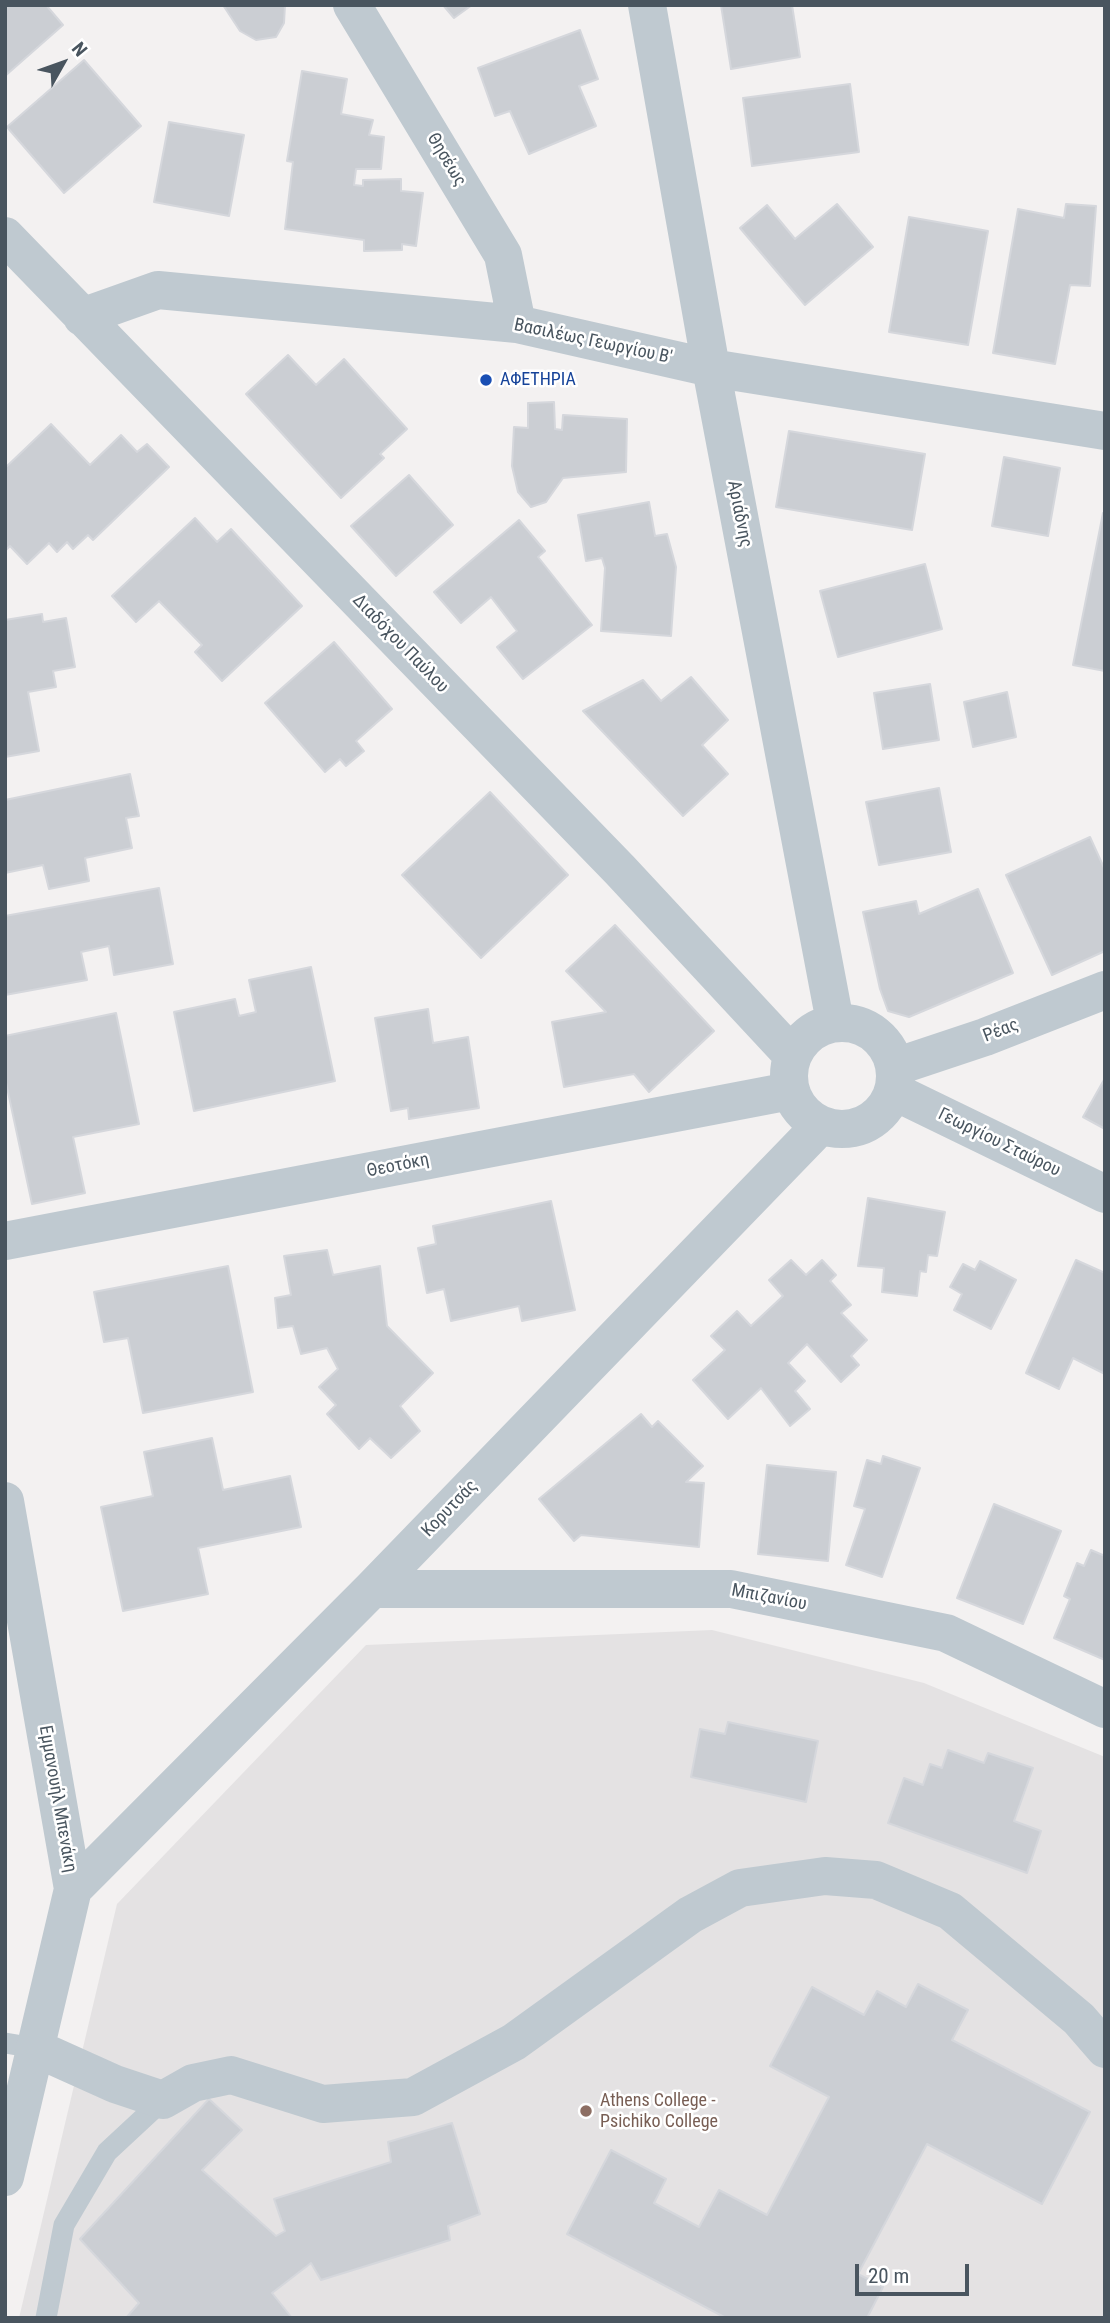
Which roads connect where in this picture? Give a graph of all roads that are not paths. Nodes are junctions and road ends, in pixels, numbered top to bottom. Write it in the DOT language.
graph roads {
  1 [pos="352,5"];
  2 [pos="647,5"];
  3 [pos="5,236"];
  4 [pos="82,317"];
  5 [pos="517,324"];
  6 [pos="711,368"];
  7 [pos="1105,431"];
  8 [pos="1105,990"];
  9 [pos="835,1022"];
  10 [pos="791,1073"];
  11 [pos="894,1079"];
  12 [pos="821,1125"];
  13 [pos="1105,1194"];
  14 [pos="5,1241"];
  15 [pos="5,1501"];
  16 [pos="372,1590"];
  17 [pos="1105,1709"];
  18 [pos="73,1889"];
  19 [pos="20,2046"];
  20 [pos="1105,2049"];
  21 [pos="163,2100"];
  22 [pos="5,2176"];
  23 [pos="46,2318"];
  1 -- 5 [label="street, Θησέως"];
  2 -- 6 [label="street, Αριάδνης"];
  3 -- 4 [label="street, Διαδόχου Παύλου"];
  4 -- 5 [label="street, Βασιλέως Γεωργίου Β'"];
  4 -- 10 [label="street, Διαδόχου Παύλου"];
  5 -- 6 [label="street, Βασιλέως Γεωργίου Β'"];
  6 -- 7 [label="street, Βασιλέως Γεωργίου Β'"];
  6 -- 9 [label="street, Αριάδνης"];
  8 -- 11 [label="street, Ρέας"];
  9 -- 10 [label="street"];
  9 -- 11 [label="street"];
  10 -- 12 [label="street"];
  10 -- 14 [label="street, Θεοτόκη"];
  11 -- 12 [label="street"];
  11 -- 13 [label="street, Γεωργίου Σταύρου"];
  12 -- 16 [label="street, Κορυτσάς"];
  15 -- 18 [label="street, Εμμανουήλ Μπενάκη"];
  16 -- 17 [label="street, Μπιζανίου"];
  16 -- 18 [label="street, Κορυτσάς"];
  18 -- 19 [label="street, Εμμανουήλ Μπενάκη"];
  19 -- 21 [label="street"];
  19 -- 22 [label="street, Εμμανουήλ Μπενάκη"];
  20 -- 21 [label="street"];
  21 -- 23 [label="lane"];
}
